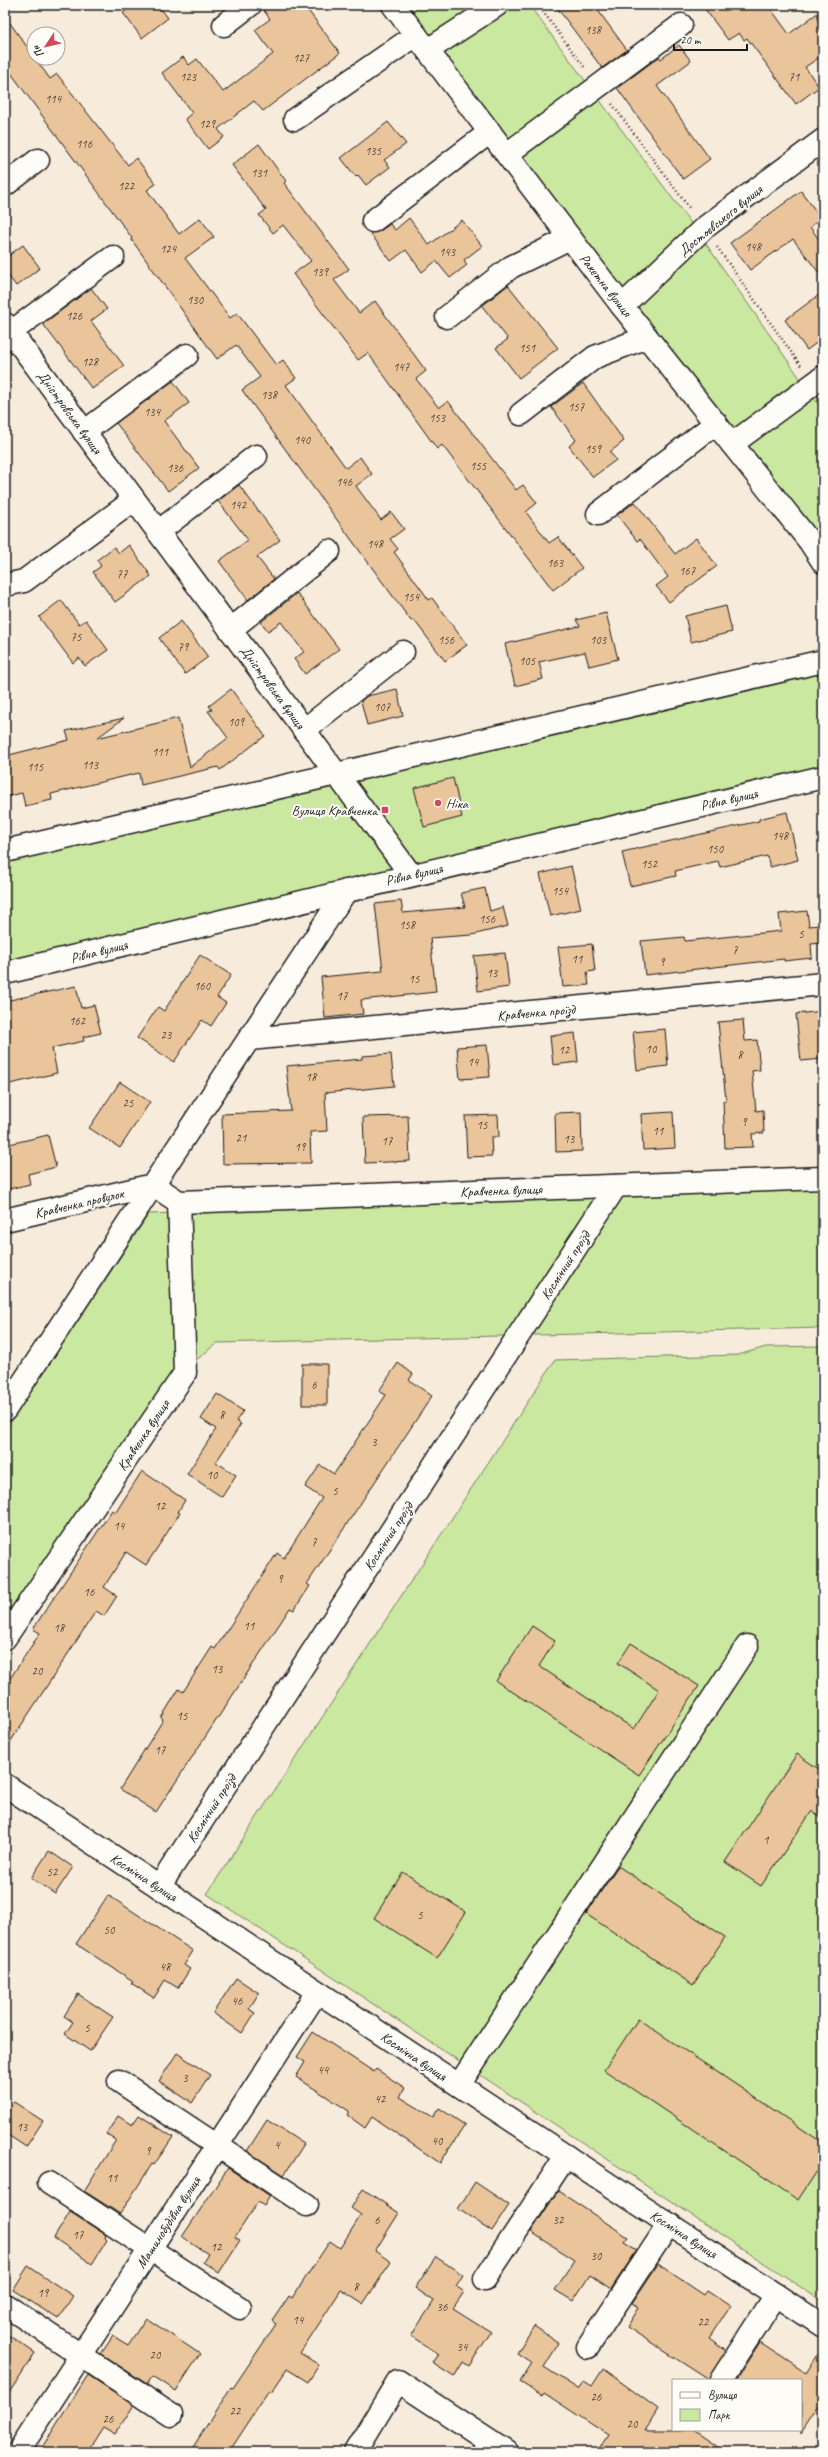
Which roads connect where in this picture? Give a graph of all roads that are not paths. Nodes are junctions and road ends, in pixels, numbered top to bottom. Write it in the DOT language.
graph roads {
  1 [pos="250,5"];
  2 [pos="393,5"];
  3 [pos="497,5"];
  4 [pos="224,25"];
  5 [pos="681,25"];
  6 [pos="422,43"];
  7 [pos="295,119"];
  8 [pos="490,132"];
  9 [pos="823,140"];
  10 [pos="507,154"];
  11 [pos="38,160"];
  12 [pos="5,186"];
  13 [pos="374,221"];
  14 [pos="570,238"];
  15 [pos="113,257"];
  16 [pos="622,306"];
  17 [pos="447,317"];
  18 [pos="8,328"];
  19 [pos="647,337"];
  20 [pos="187,355"];
  21 [pos="818,380"];
  22 [pos="521,414"];
  23 [pos="716,424"];
  24 [pos="84,432"];
  25 [pos="732,444"];
  26 [pos="256,456"];
  27 [pos="134,500"];
  28 [pos="598,514"];
  29 [pos="158,532"];
  30 [pos="817,537"];
  31 [pos="329,551"];
  32 [pos="823,562"];
  33 [pos="5,585"];
  34 [pos="230,630"];
  35 [pos="403,652"];
  36 [pos="823,661"];
  37 [pos="304,730"];
  38 [pos="336,773"];
  39 [pos="823,777"];
  40 [pos="5,851"];
  41 [pos="411,875"];
  42 [pos="346,891"];
  43 [pos="5,973"];
  44 [pos="823,984"];
  45 [pos="249,1039"];
  46 [pos="823,1178"];
  47 [pos="153,1185"];
  48 [pos="616,1186"];
  49 [pos="179,1202"];
  50 [pos="5,1220"];
  51 [pos="5,1410"];
  52 [pos="5,1638"];
  53 [pos="746,1646"];
  54 [pos="5,1785"];
  55 [pos="159,1887"];
  56 [pos="317,1992"];
  57 [pos="119,2081"];
  58 [pos="459,2085"];
  59 [pos="217,2145"];
  60 [pos="566,2156"];
  61 [pos="49,2183"];
  62 [pos="308,2205"];
  63 [pos="669,2224"];
  64 [pos="150,2249"];
  65 [pos="485,2279"];
  66 [pos="776,2295"];
  67 [pos="5,2305"];
  68 [pos="240,2308"];
  69 [pos="823,2326"];
  70 [pos="588,2347"];
  71 [pos="81,2355"];
  72 [pos="721,2379"];
  73 [pos="171,2414"];
  74 [pos="18,2452"];
  75 [pos="355,2452"];
  76 [pos="506,2452"];
  1 -- 4 [label="street"];
  2 -- 6 [label="street, Ракетна вулиця"];
  3 -- 6 [label="street"];
  5 -- 10 [label="street"];
  6 -- 7 [label="street"];
  6 -- 8 [label="street, Ракетна вулиця"];
  8 -- 10 [label="street, Ракетна вулиця"];
  8 -- 13 [label="street"];
  9 -- 16 [label="street, Достоєвського вулиця"];
  10 -- 14 [label="street, Ракетна вулиця"];
  11 -- 12 [label="street"];
  14 -- 16 [label="street, Ракетна вулиця"];
  14 -- 17 [label="street"];
  15 -- 18 [label="street"];
  16 -- 19 [label="street, Ракетна вулиця"];
  18 -- 24 [label="street, Дністровська вулиця"];
  19 -- 22 [label="street"];
  19 -- 23 [label="street, Ракетна вулиця"];
  20 -- 24 [label="street"];
  21 -- 25 [label="street"];
  23 -- 25 [label="street, Ракетна вулиця"];
  23 -- 28 [label="street"];
  24 -- 27 [label="street, Дністровська вулиця"];
  25 -- 30 [label="street, Ракетна вулиця"];
  26 -- 29 [label="street"];
  27 -- 29 [label="street, Дністровська вулиця"];
  27 -- 33 [label="street"];
  29 -- 34 [label="street, Дністровська вулиця"];
  30 -- 32 [label="street, Ракетна вулиця"];
  31 -- 34 [label="street"];
  34 -- 37 [label="street, Дністровська вулиця"];
  35 -- 37 [label="street"];
  36 -- 38 [label="street"];
  37 -- 38 [label="street, Дністровська вулиця"];
  38 -- 40 [label="street"];
  38 -- 41 [label="street, Дністровська вулиця"];
  39 -- 41 [label="street, Рівна вулиця"];
  41 -- 42 [label="street, Рівна вулиця"];
  42 -- 43 [label="street, Рівна вулиця"];
  42 -- 45 [label="street"];
  44 -- 45 [label="street, Кравченка проїзд"];
  45 -- 47 [label="street"];
  46 -- 48 [label="street, Кравченка вулиця"];
  47 -- 49 [label="street"];
  47 -- 50 [label="street, Кравченка провулок"];
  47 -- 51 [label="street"];
  48 -- 49 [label="street, Кравченка вулиця"];
  48 -- 55 [label="street, Космічний проїзд"];
  49 -- 52 [label="street, Кравченка вулиця"];
  53 -- 58 [label="street"];
  54 -- 55 [label="street, Космічна вулиця"];
  55 -- 56 [label="street, Космічна вулиця"];
  56 -- 58 [label="street, Космічна вулиця"];
  56 -- 59 [label="street, Машинобудівна вулиця"];
  57 -- 59 [label="street"];
  58 -- 60 [label="street, Космічна вулиця"];
  59 -- 62 [label="street"];
  59 -- 64 [label="street, Машинобудівна вулиця"];
  60 -- 63 [label="street, Космічна вулиця"];
  60 -- 65 [label="street"];
  61 -- 64 [label="street"];
  63 -- 66 [label="street, Космічна вулиця"];
  63 -- 70 [label="street"];
  64 -- 68 [label="street"];
  64 -- 71 [label="street, Машинобудівна вулиця"];
  66 -- 69 [label="street, Космічна вулиця"];
  66 -- 72 [label="street"];
  67 -- 71 [label="street"];
  71 -- 73 [label="street"];
  71 -- 74 [label="street, Машинобудівна вулиця"];
  75 -- 76 [label="street"];
}
